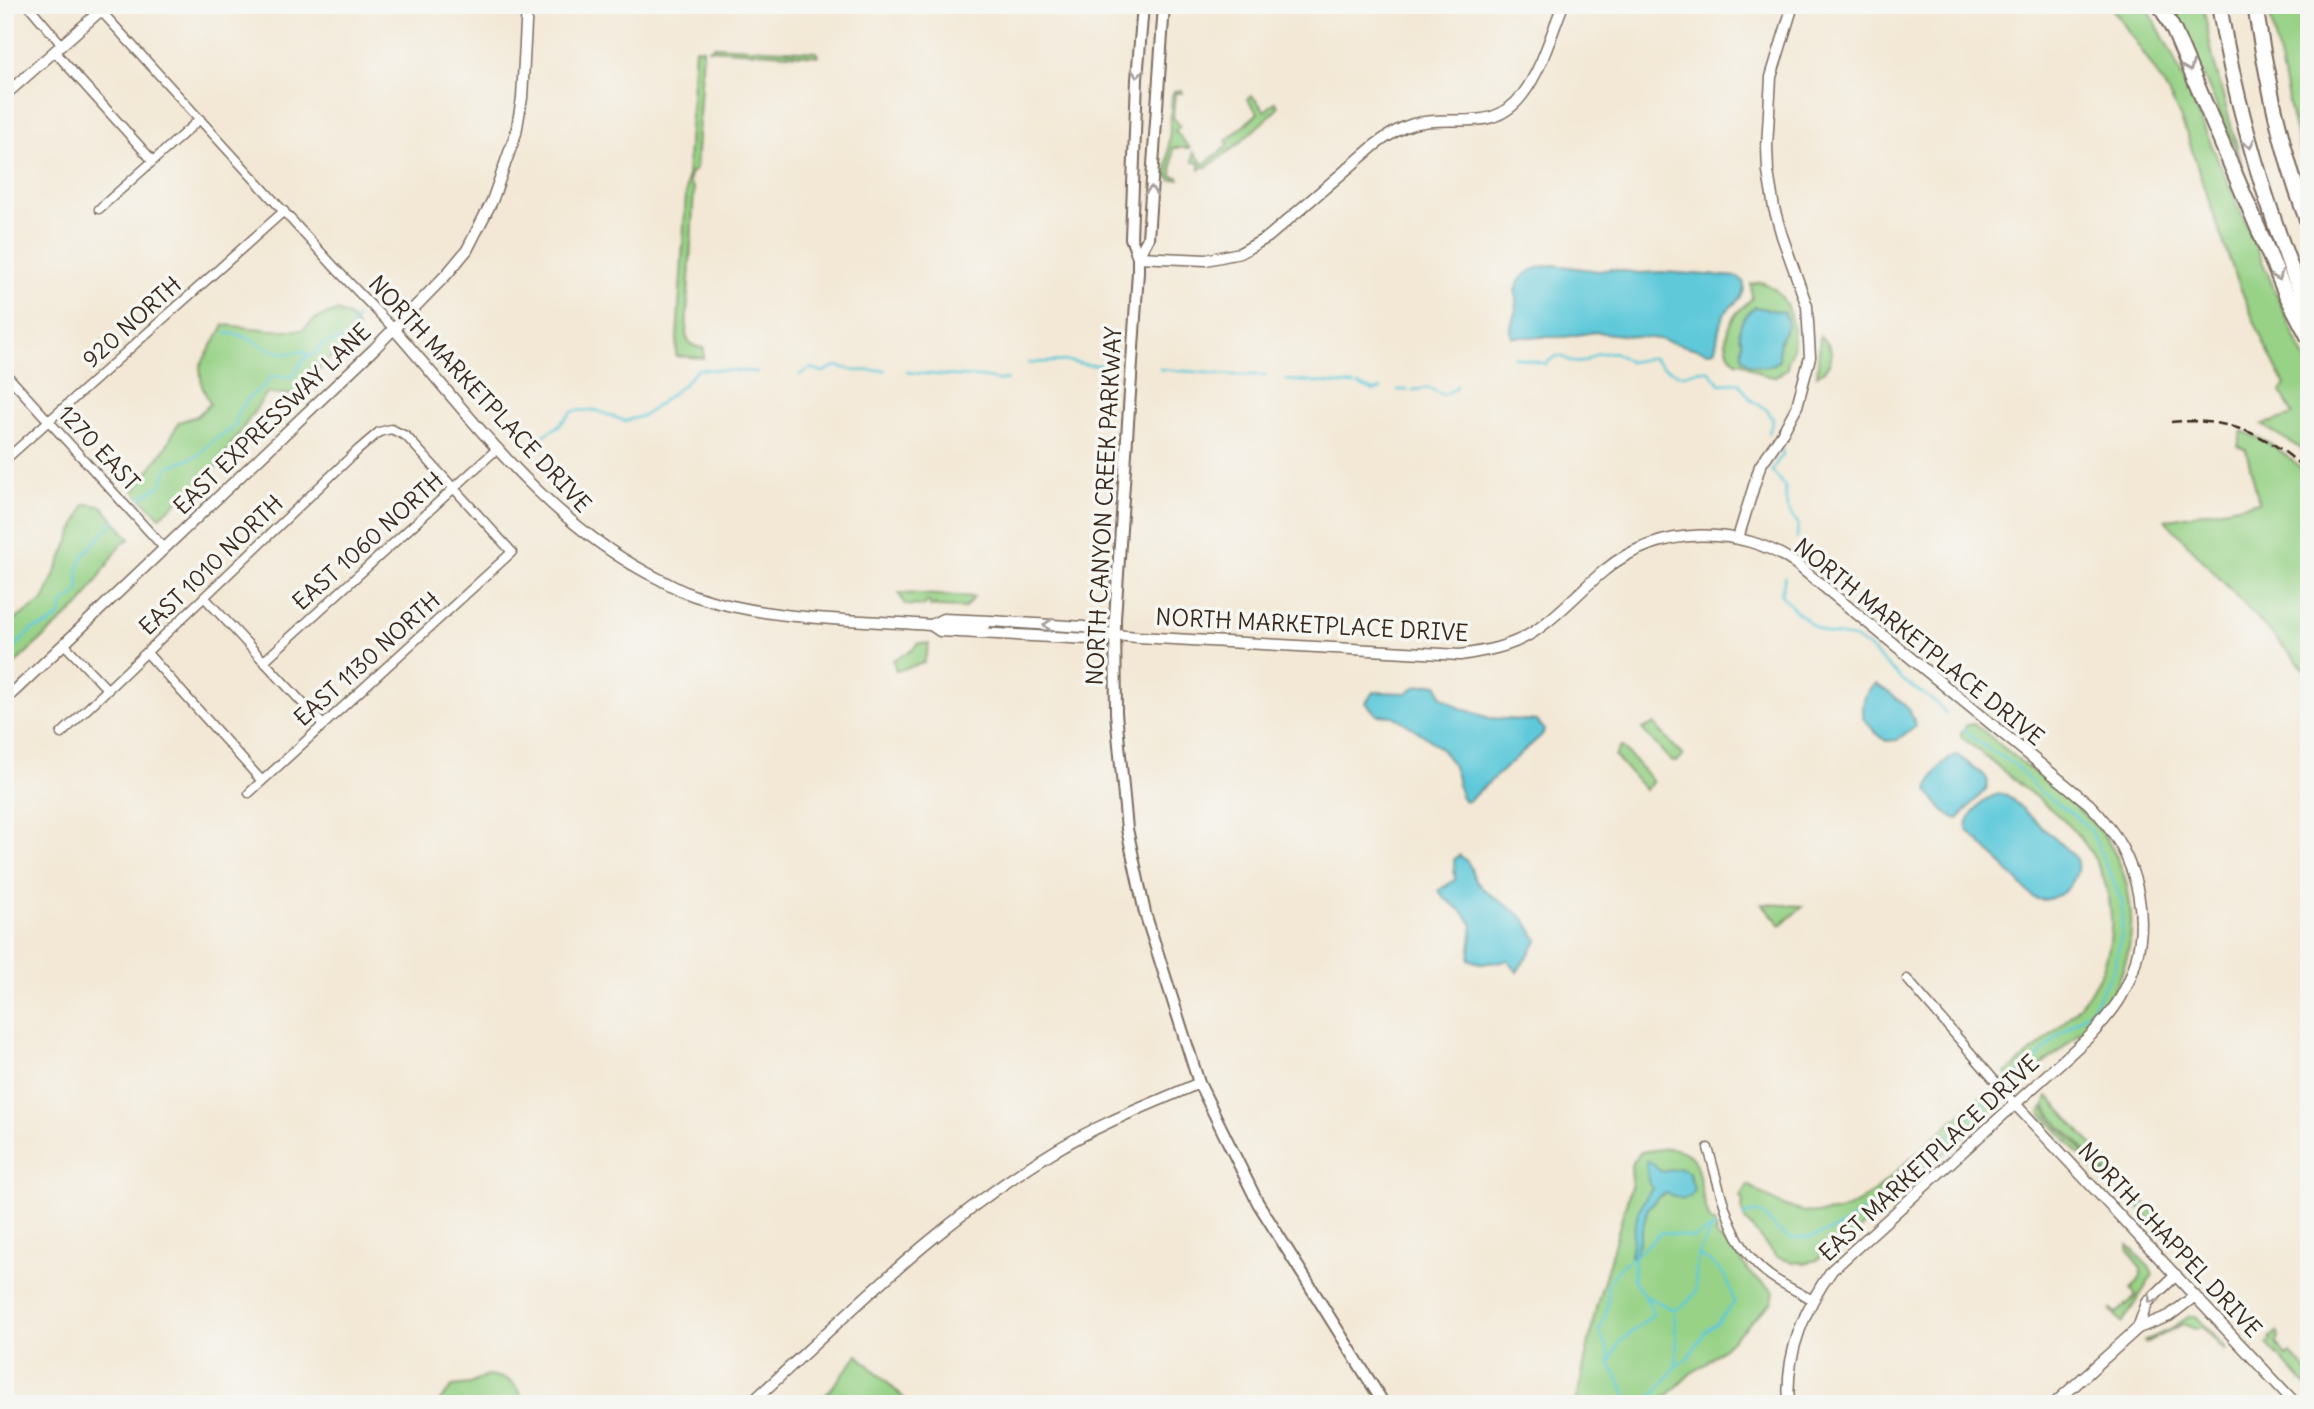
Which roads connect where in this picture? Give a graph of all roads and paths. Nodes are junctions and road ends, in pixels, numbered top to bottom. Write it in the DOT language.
graph roads {
  1 [pos="28,5"];
  2 [pos="527,5"];
  3 [pos="1143,5"];
  4 [pos="1155,5"];
  5 [pos="1164,5"];
  6 [pos="1563,5"];
  7 [pos="1793,5"];
  8 [pos="2160,5"];
  9 [pos="2219,5"];
  10 [pos="2255,5"];
  11 [pos="104,8"];
  12 [pos="1164,18"];
  13 [pos="58,48"];
  14 [pos="5,95"];
  15 [pos="200,119"];
  16 [pos="153,161"];
  17 [pos="99,209"];
  18 [pos="284,211"];
  19 [pos="2309,225"];
  20 [pos="1138,257"];
  21 [pos="2309,314"];
  22 [pos="393,328"];
  23 [pos="2309,338"];
  24 [pos="5,373"];
  25 [pos="49,422"];
  26 [pos="498,449"];
  27 [pos="5,460"];
  28 [pos="454,489"];
  29 [pos="1738,538"];
  30 [pos="165,549"];
  31 [pos="205,598"];
  32 [pos="931,625"];
  33 [pos="1115,635"];
  34 [pos="65,645"];
  35 [pos="147,653"];
  36 [pos="264,661"];
  37 [pos="108,690"];
  38 [pos="5,700"];
  39 [pos="323,725"];
  40 [pos="61,734"];
  41 [pos="262,781"];
  42 [pos="249,793"];
  43 [pos="2136,961"];
  44 [pos="1907,979"];
  45 [pos="1199,1083"];
  46 [pos="2015,1104"];
  47 [pos="1708,1148"];
  48 [pos="2176,1275"];
  49 [pos="2195,1296"];
  50 [pos="1813,1300"];
  51 [pos="2137,1328"];
  52 [pos="750,1404"];
  53 [pos="1384,1404"];
  54 [pos="1789,1404"];
  55 [pos="2054,1404"];
  56 [pos="2296,1404"];
  1 -- 13 [label="street"];
  2 -- 22 [label="street, EAST EXPRESSWAY LANE"];
  3 -- 20 [label="main road, NORTH CANYON CREEK PARKWAY, one-way"];
  4 -- 12 [label="main road"];
  5 -- 12 [label="main road, NORTH CANYON CREEK PARKWAY"];
  6 -- 20 [label="street"];
  7 -- 29 [label="street"];
  8 -- 23 [label="highway, one-way"];
  9 -- 21 [label="highway, one-way"];
  10 -- 19 [label="highway"];
  11 -- 13 [label="street"];
  11 -- 15 [label="street, NORTH MARKETPLACE DRIVE"];
  20 -- 12 [label="main road, NORTH CANYON CREEK PARKWAY, one-way"];
  13 -- 14 [label="street"];
  13 -- 16 [label="street"];
  15 -- 16 [label="street"];
  15 -- 18 [label="street, NORTH MARKETPLACE DRIVE"];
  16 -- 17 [label="street"];
  18 -- 22 [label="street, NORTH MARKETPLACE DRIVE"];
  18 -- 25 [label="street, 920 NORTH"];
  20 -- 33 [label="main road, NORTH CANYON CREEK PARKWAY"];
  22 -- 26 [label="street, NORTH MARKETPLACE DRIVE"];
  22 -- 30 [label="street, EAST EXPRESSWAY LANE"];
  24 -- 25 [label="street, 1270 EAST"];
  25 -- 27 [label="street, 920 NORTH"];
  25 -- 30 [label="street, 1270 EAST"];
  26 -- 28 [label="street, EAST 1060 NORTH"];
  26 -- 32 [label="street, NORTH MARKETPLACE DRIVE"];
  28 -- 31 [label="street, EAST 1010 NORTH"];
  28 -- 36 [label="street, EAST 1060 NORTH"];
  28 -- 39 [label="street, EAST 1130 NORTH"];
  29 -- 33 [label="street, NORTH MARKETPLACE DRIVE"];
  29 -- 43 [label="street, NORTH MARKETPLACE DRIVE"];
  30 -- 34 [label="street, EAST EXPRESSWAY LANE"];
  31 -- 35 [label="street, EAST 1010 NORTH"];
  31 -- 36 [label="street"];
  32 -- 33 [label="street, NORTH MARKETPLACE DRIVE"];
  33 -- 32 [label="street, NORTH MARKETPLACE DRIVE, one-way"];
  33 -- 45 [label="main road, NORTH CANYON CREEK PARKWAY"];
  34 -- 37 [label="street"];
  34 -- 38 [label="street, EAST EXPRESSWAY LANE"];
  35 -- 37 [label="street, EAST 1010 NORTH"];
  35 -- 41 [label="street"];
  36 -- 39 [label="street"];
  37 -- 40 [label="street, EAST 1010 NORTH"];
  39 -- 41 [label="street, EAST 1130 NORTH"];
  41 -- 42 [label="street, EAST 1130 NORTH"];
  43 -- 46 [label="street, EAST MARKETPLACE DRIVE"];
  44 -- 46 [label="street"];
  45 -- 52 [label="street"];
  45 -- 53 [label="main road, NORTH CANYON CREEK PARKWAY"];
  46 -- 48 [label="street, NORTH CHAPPEL DRIVE"];
  46 -- 50 [label="street, EAST MARKETPLACE DRIVE"];
  47 -- 50 [label="street"];
  48 -- 49 [label="street, NORTH CHAPPEL DRIVE"];
  48 -- 51 [label="street, one-way"];
  49 -- 51 [label="street"];
  49 -- 56 [label="street, NORTH CHAPPEL DRIVE"];
  50 -- 54 [label="street, EAST MARKETPLACE DRIVE"];
  51 -- 55 [label="street"];
}
